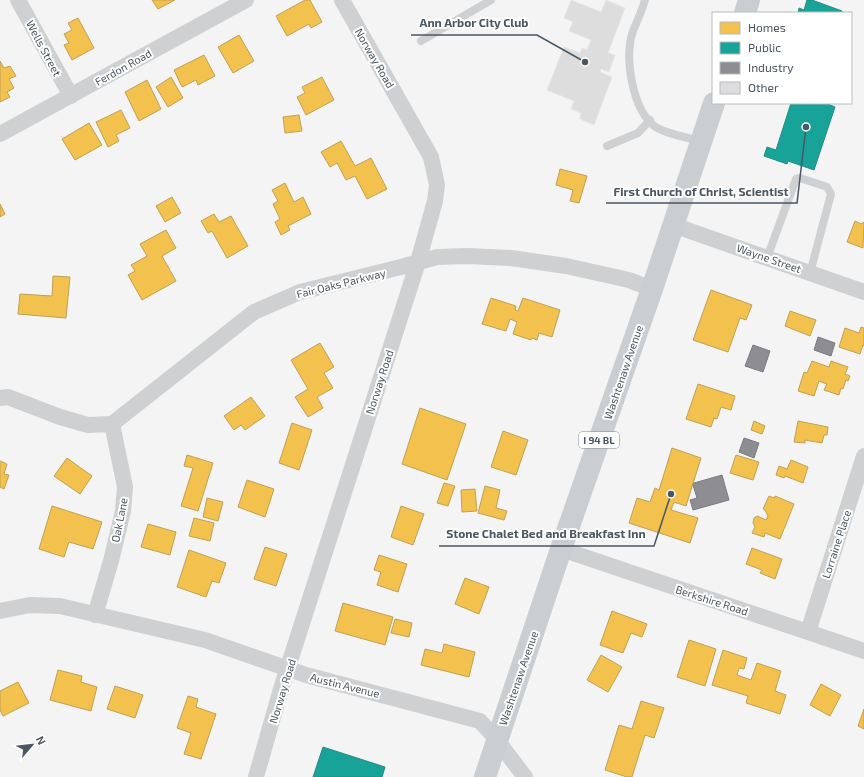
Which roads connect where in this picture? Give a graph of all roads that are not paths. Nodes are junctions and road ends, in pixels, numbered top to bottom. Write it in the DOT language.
graph roads {
  1 [pos="18,0"];
  2 [pos="246,0"];
  3 [pos="342,0"];
  4 [pos="491,0"];
  5 [pos="646,0"];
  6 [pos="750,0"];
  7 [pos="745,12"];
  8 [pos="421,41"];
  9 [pos="71,96"];
  10 [pos="714,104"];
  11 [pos="650,120"];
  12 [pos="0,134"];
  13 [pos="701,141"];
  14 [pos="607,146"];
  15 [pos="673,225"];
  16 [pos="767,258"];
  17 [pos="418,262"];
  18 [pos="810,273"];
  19 [pos="652,289"];
  20 [pos="864,292"];
  21 [pos="0,398"];
  22 [pos="112,424"];
  23 [pos="864,456"];
  24 [pos="561,549"];
  25 [pos="0,611"];
  26 [pos="95,615"];
  27 [pos="808,632"];
  28 [pos="864,651"];
  29 [pos="288,669"];
  30 [pos="497,740"];
  31 [pos="256,777"];
  32 [pos="485,777"];
  33 [pos="525,777"];
  1 -- 9 [label="street, Wells Street"];
  2 -- 9 [label="street, Ferdon Road"];
  3 -- 17 [label="street, Norway Road"];
  4 -- 8 [label="lane"];
  5 -- 11 [label="lane"];
  6 -- 7 [label="main road"];
  9 -- 12 [label="street, Ferdon Road"];
  10 -- 13 [label="main road, Washtenaw Avenue / I 94 BL"];
  11 -- 13 [label="lane"];
  11 -- 14 [label="lane"];
  13 -- 15 [label="main road, Washtenaw Avenue / I 94 BL"];
  15 -- 16 [label="street, Wayne Street"];
  15 -- 19 [label="main road, Washtenaw Avenue / I 94 BL"];
  16 -- 18 [label="street, Wayne Street"];
  16 -- 18 [label="lane"];
  17 -- 19 [label="street, Fair Oaks Parkway"];
  17 -- 22 [label="street, Fair Oaks Parkway"];
  17 -- 29 [label="street, Norway Road"];
  18 -- 20 [label="street, Wayne Street"];
  19 -- 24 [label="main road, Washtenaw Avenue / I 94 BL"];
  21 -- 22 [label="street"];
  22 -- 26 [label="street, Oak Lane"];
  23 -- 27 [label="street, Lorraine Place"];
  24 -- 27 [label="street, Berkshire Road"];
  24 -- 30 [label="main road, Washtenaw Avenue / I 94 BL"];
  25 -- 26 [label="street, Austin Avenue"];
  26 -- 29 [label="street, Austin Avenue"];
  27 -- 28 [label="street, Berkshire Road"];
  29 -- 30 [label="street, Austin Avenue"];
  29 -- 31 [label="street, Norway Road"];
  30 -- 32 [label="main road, Washtenaw Avenue / I 94 BL"];
  30 -- 33 [label="street, Austin Avenue"];
}
